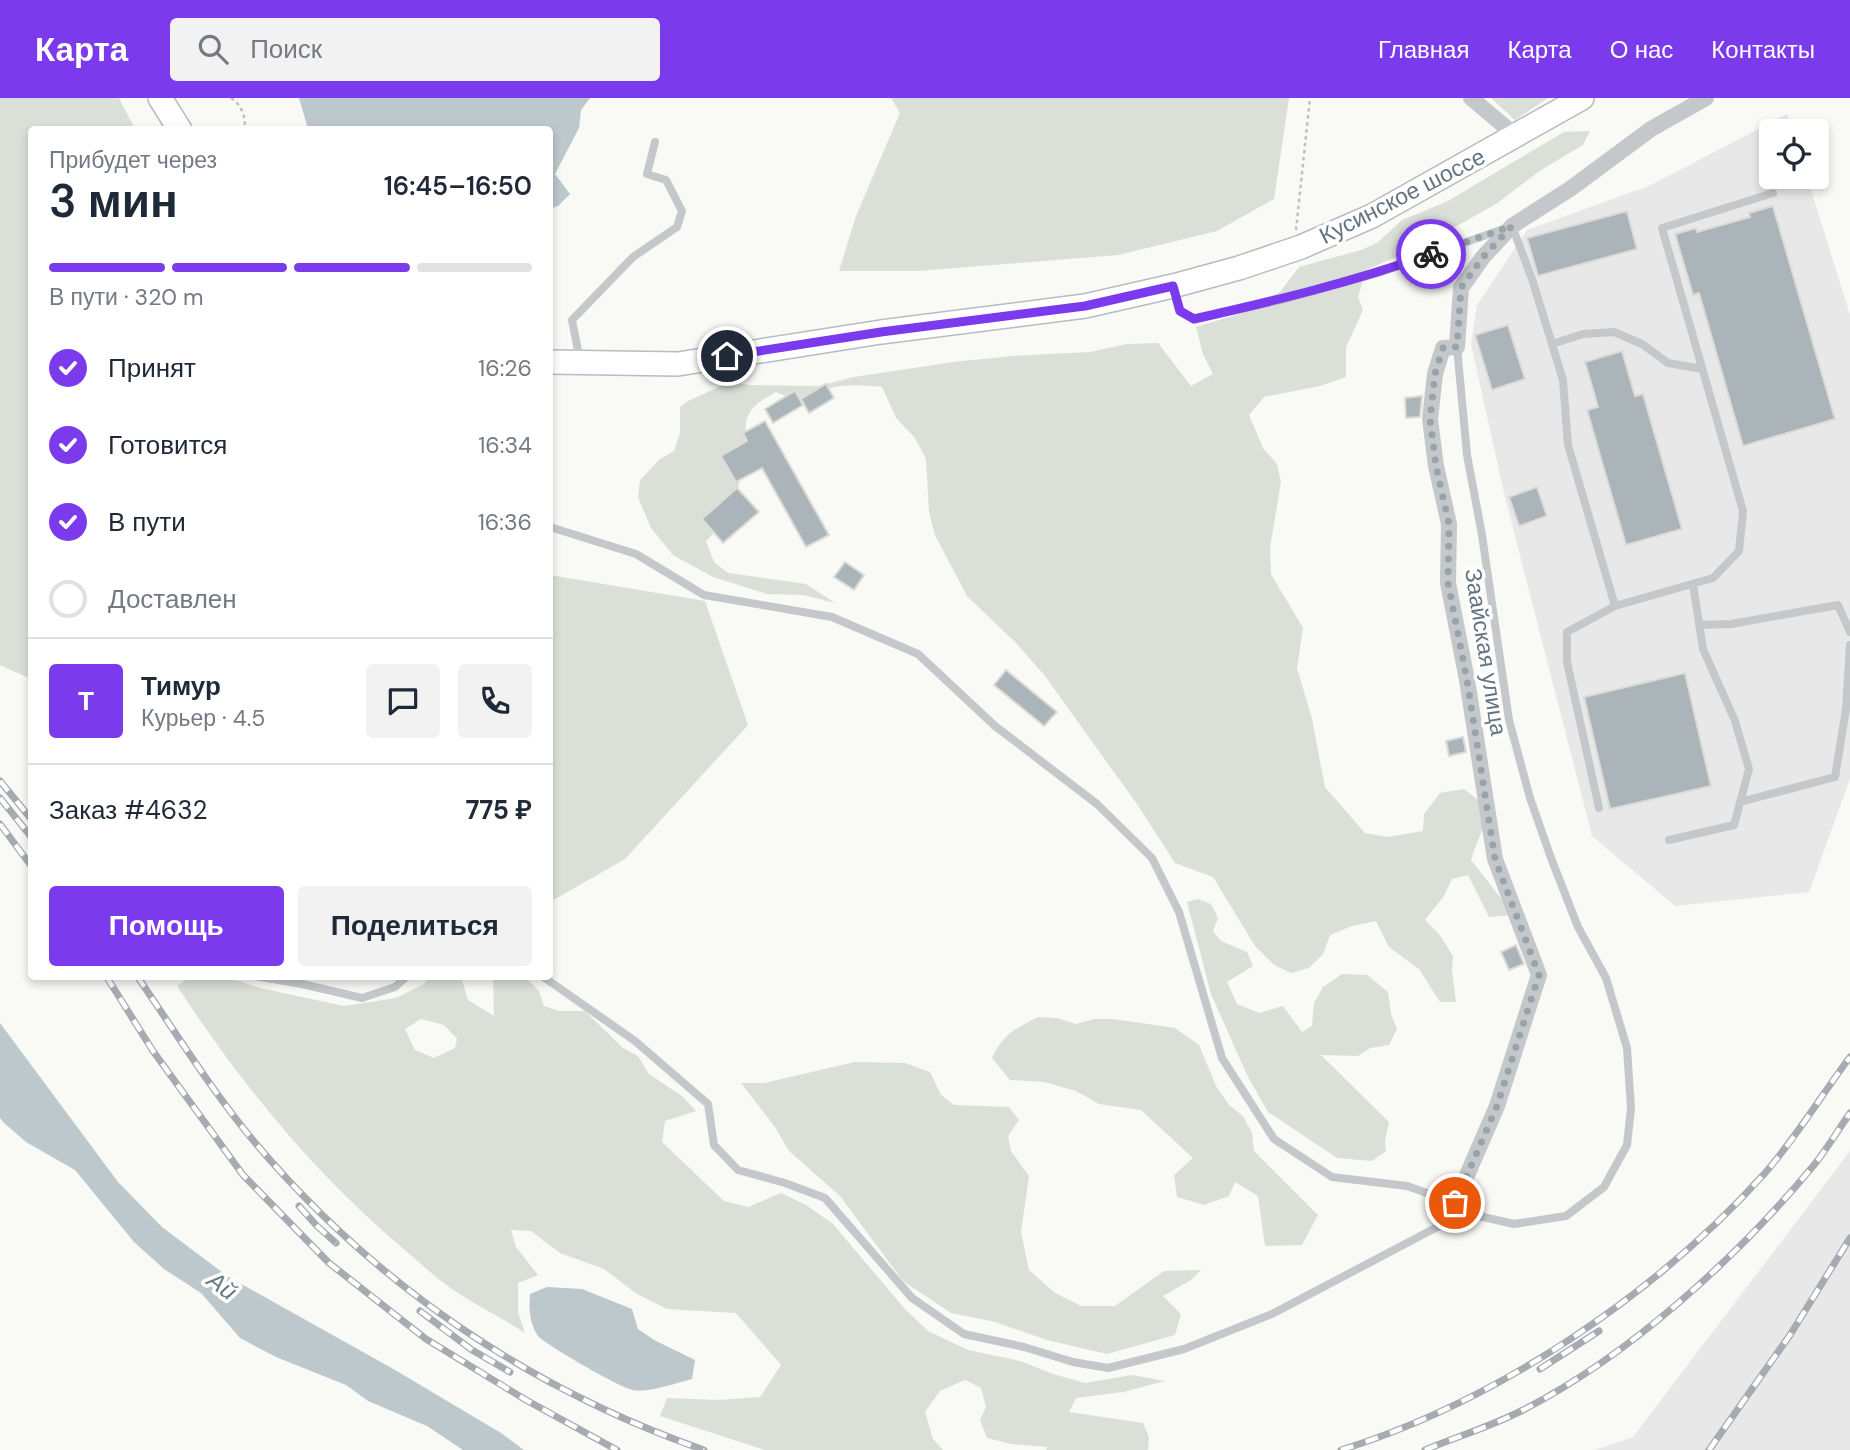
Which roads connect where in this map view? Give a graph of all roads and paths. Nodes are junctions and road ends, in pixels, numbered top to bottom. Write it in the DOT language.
graph roads {
  1 [pos="160,98"];
  2 [pos="231,98"];
  3 [pos="1310,98"];
  4 [pos="1471,98"];
  5 [pos="1582,98"];
  6 [pos="1706,98"];
  7 [pos="178,126"];
  8 [pos="245,126"];
  9 [pos="1516,136"];
  10 [pos="655,142"];
  11 [pos="1773,193"];
  12 [pos="1512,226"];
  13 [pos="1301,247"];
  14 [pos="1173,286"];
  15 [pos="1552,344"];
  16 [pos="1457,347"];
  17 [pos="553,362"];
  18 [pos="581,364"];
  19 [pos="1702,369"];
  20 [pos="553,528"];
  21 [pos="1693,584"];
  22 [pos="1615,606"];
  23 [pos="1699,625"];
  24 [pos="1850,632"];
  25 [pos="1850,645"];
  26 [pos="1740,802"];
  27 [pos="1599,808"];
  28 [pos="1669,840"];
  29 [pos="278,980"];
  30 [pos="403,980"];
  31 [pos="548,980"];
  32 [pos="1455,1203"];
  33 [pos="1470,1214"];
  1 -- 7 [label="main road"];
  2 -- 8 [label="path"];
  3 -- 13 [label="path"];
  4 -- 9 [label="street"];
  5 -- 9 [label="main road, Кусинское шоссе"];
  6 -- 12 [label="street"];
  9 -- 13 [label="main road, Кусинское шоссе"];
  10 -- 18 [label="lane"];
  11 -- 19 [label="lane"];
  12 -- 14 [label="lane"];
  12 -- 15 [label="lane"];
  12 -- 16 [label="street"];
  13 -- 14 [label="main road, Кусинское шоссе"];
  14 -- 18 [label="main road, Кусинское шоссе"];
  15 -- 19 [label="lane"];
  15 -- 22 [label="lane"];
  16 -- 32 [label="street, Заайская улица"];
  16 -- 33 [label="lane"];
  17 -- 18 [label="main road, Кусинское шоссе"];
  19 -- 21 [label="lane"];
  20 -- 32 [label="lane"];
  21 -- 22 [label="lane"];
  21 -- 23 [label="lane"];
  22 -- 27 [label="lane"];
  23 -- 24 [label="lane"];
  23 -- 26 [label="lane"];
  25 -- 26 [label="lane"];
  26 -- 28 [label="lane"];
  29 -- 30 [label="lane"];
  31 -- 33 [label="lane"];
  32 -- 33 [label="lane"];
}
